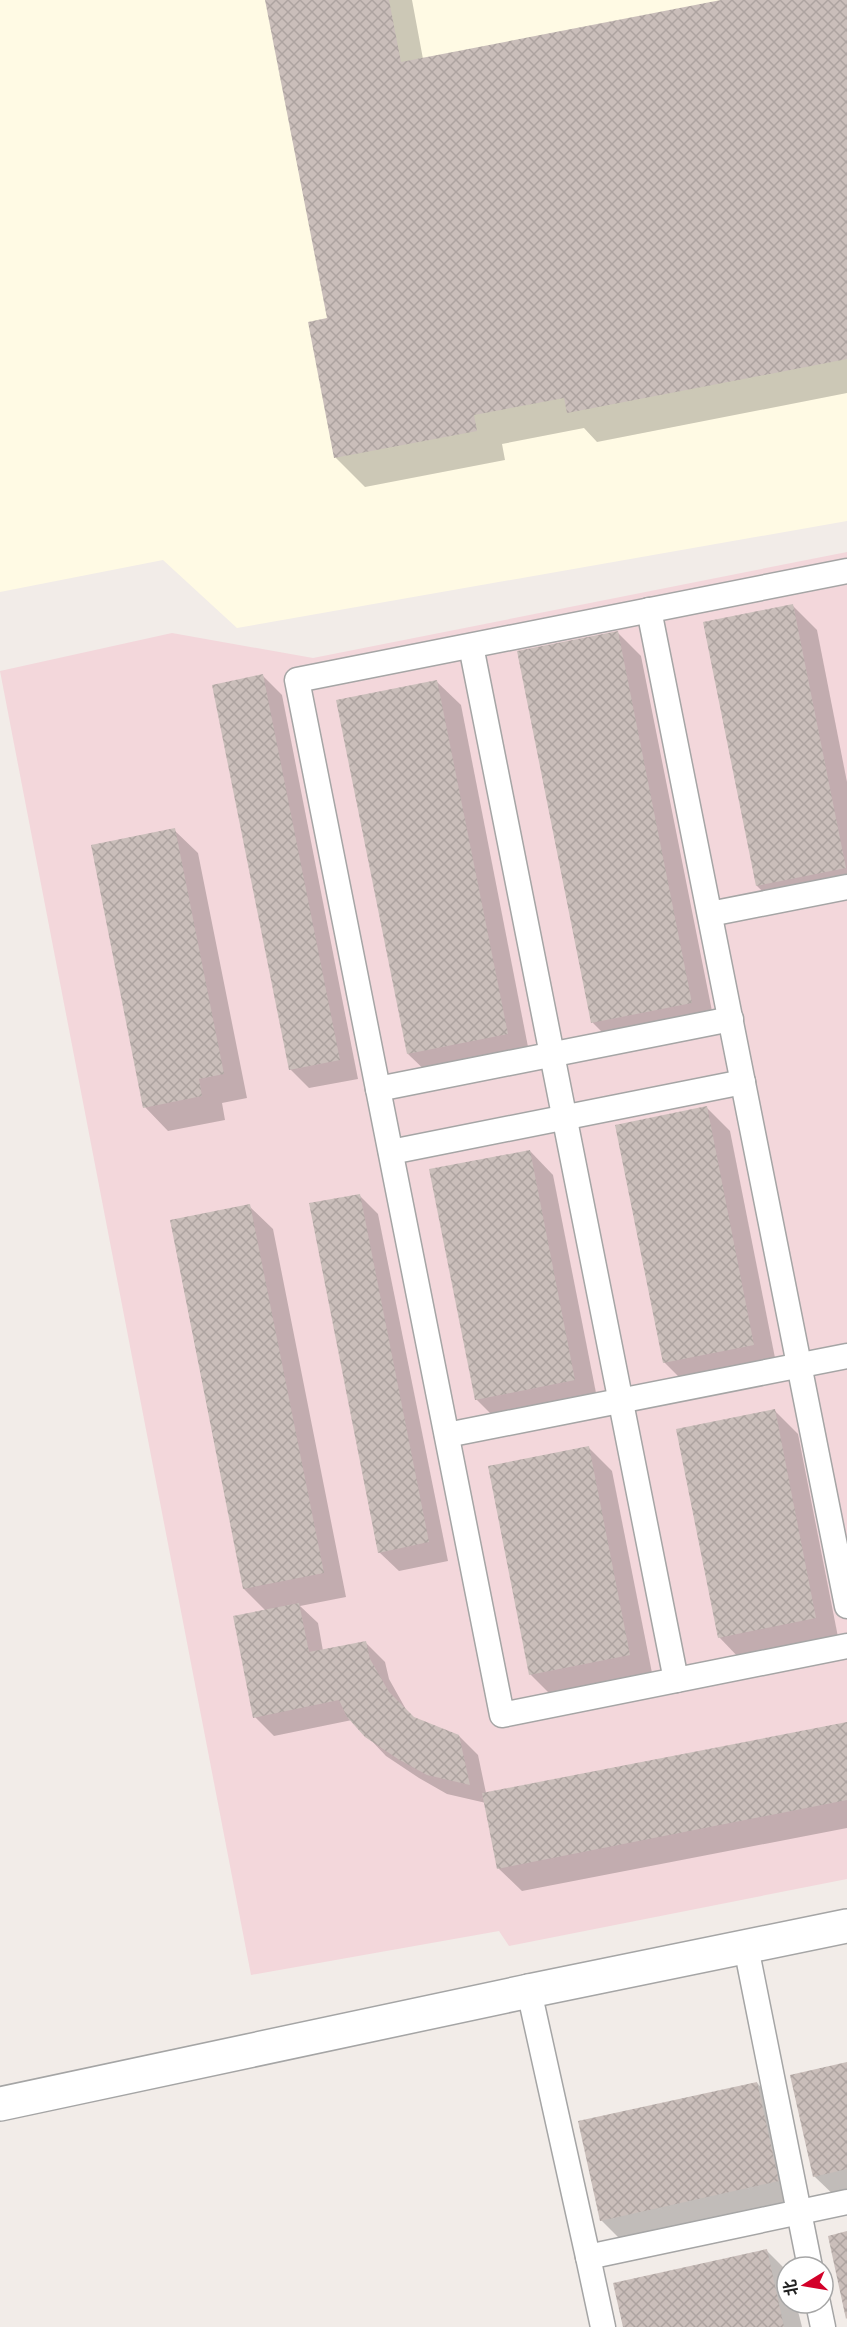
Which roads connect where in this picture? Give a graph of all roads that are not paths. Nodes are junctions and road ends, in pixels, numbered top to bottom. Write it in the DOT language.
graph roads {
  1 [pos="847,571"];
  2 [pos="650,610"];
  3 [pos="471,646"];
  4 [pos="847,887"];
  5 [pos="710,914"];
  6 [pos="731,1019"];
  7 [pos="552,1054"];
  8 [pos="743,1082"];
  9 [pos="378,1089"];
  10 [pos="565,1118"];
  11 [pos="391,1152"];
  12 [pos="847,1356"];
  13 [pos="800,1365"];
  14 [pos="621,1401"];
  15 [pos="447,1435"];
  16 [pos="847,1606"];
  17 [pos="847,1646"];
  18 [pos="676,1680"];
  19 [pos="847,1926"];
  20 [pos="746,1947"];
  21 [pos="529,1991"];
  22 [pos="0,2104"];
  23 [pos="847,2202"];
  24 [pos="799,2212"];
  25 [pos="808,2255"];
  26 [pos="588,2257"];
  27 [pos="603,2327"];
  1 -- 2 [label="lane"];
  2 -- 3 [label="lane"];
  2 -- 5 [label="lane"];
  3 -- 7 [label="lane"];
  3 -- 9 [label="lane"];
  4 -- 5 [label="lane"];
  5 -- 6 [label="lane"];
  6 -- 7 [label="lane"];
  6 -- 8 [label="lane"];
  7 -- 9 [label="lane"];
  7 -- 10 [label="lane"];
  8 -- 10 [label="lane"];
  8 -- 13 [label="lane"];
  9 -- 11 [label="lane"];
  10 -- 11 [label="lane"];
  10 -- 14 [label="lane"];
  11 -- 15 [label="lane"];
  12 -- 13 [label="lane"];
  13 -- 14 [label="lane"];
  13 -- 16 [label="lane"];
  14 -- 15 [label="lane"];
  14 -- 18 [label="lane"];
  15 -- 18 [label="lane"];
  17 -- 18 [label="lane"];
  19 -- 20 [label="street"];
  20 -- 21 [label="street"];
  20 -- 24 [label="lane"];
  21 -- 22 [label="street"];
  21 -- 26 [label="lane"];
  23 -- 24 [label="lane"];
  24 -- 25 [label="lane"];
  24 -- 26 [label="lane"];
  26 -- 27 [label="lane"];
}
